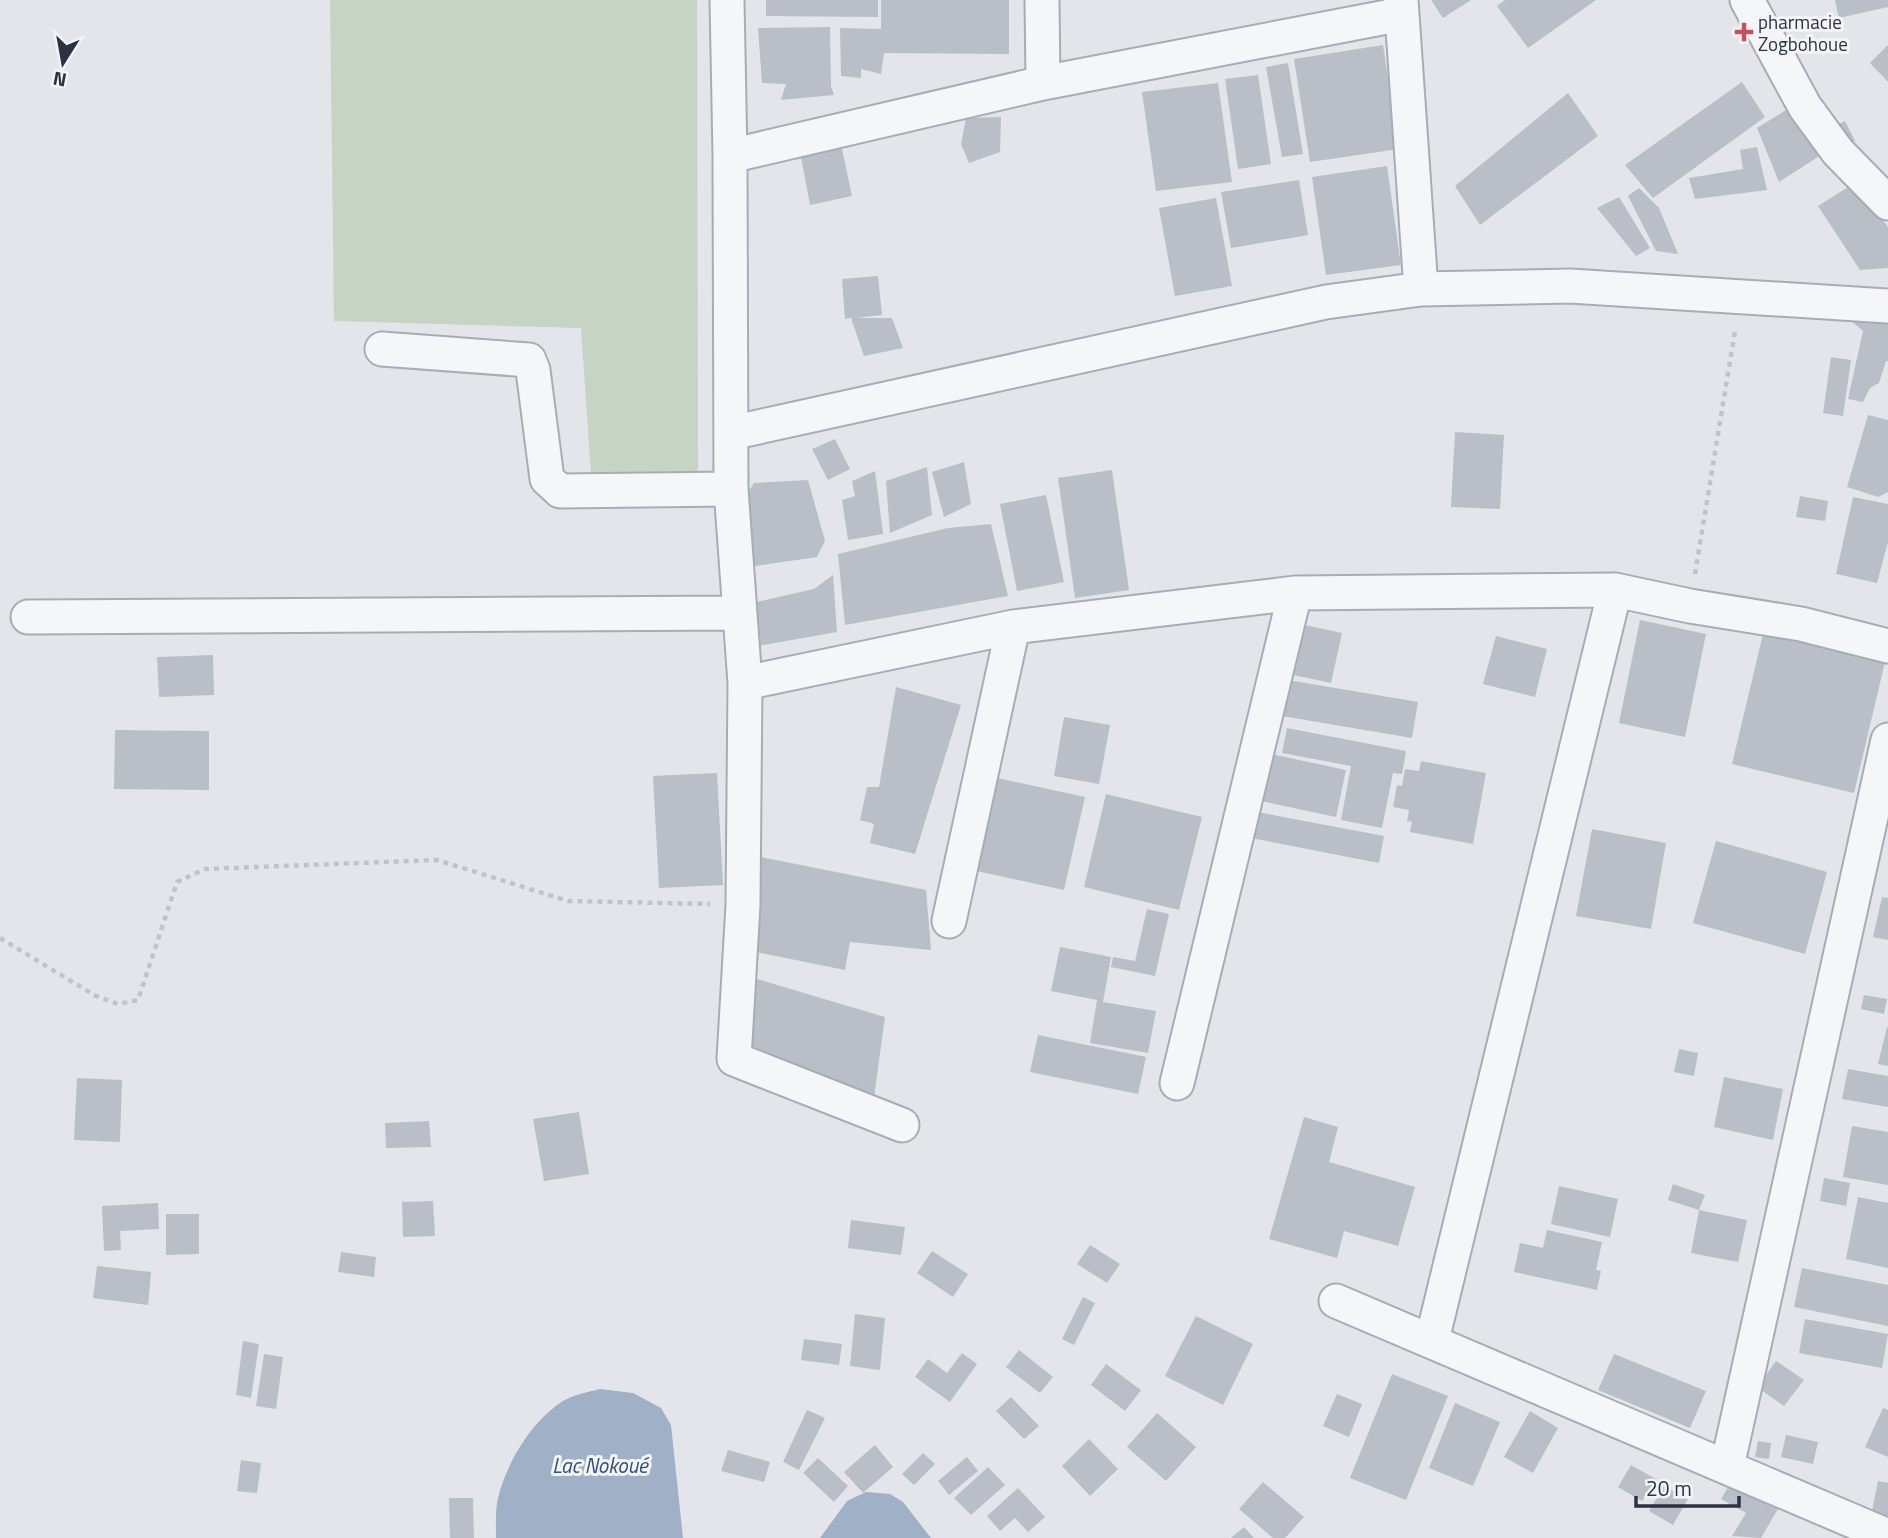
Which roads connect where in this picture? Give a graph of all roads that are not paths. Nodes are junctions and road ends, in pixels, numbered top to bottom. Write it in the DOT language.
graph roads {
  1 [pos="727,0"];
  2 [pos="1042,0"];
  3 [pos="1747,0"];
  4 [pos="1402,7"];
  5 [pos="1043,83"];
  6 [pos="730,156"];
  7 [pos="1888,203"];
  8 [pos="1421,289"];
  9 [pos="1888,306"];
  10 [pos="382,349"];
  11 [pos="731,433"];
  12 [pos="731,489"];
  13 [pos="1615,590"];
  14 [pos="1296,593"];
  15 [pos="739,613"];
  16 [pos="28,617"];
  17 [pos="1013,626"];
  18 [pos="1888,646"];
  19 [pos="746,683"];
  20 [pos="1888,740"];
  21 [pos="949,921"];
  22 [pos="1177,1083"];
  23 [pos="902,1125"];
  24 [pos="1336,1301"];
  25 [pos="1432,1340"];
  26 [pos="1727,1467"];
  27 [pos="1888,1536"];
  1 -- 6 [label="street"];
  2 -- 5 [label="street"];
  3 -- 7 [label="street"];
  4 -- 5 [label="street"];
  4 -- 8 [label="street"];
  5 -- 6 [label="street"];
  6 -- 11 [label="street"];
  8 -- 9 [label="street"];
  8 -- 11 [label="street"];
  10 -- 12 [label="street"];
  11 -- 12 [label="street"];
  12 -- 15 [label="street"];
  13 -- 14 [label="street"];
  13 -- 18 [label="street"];
  13 -- 25 [label="street"];
  14 -- 17 [label="street"];
  14 -- 22 [label="street"];
  15 -- 16 [label="street"];
  15 -- 19 [label="street"];
  17 -- 19 [label="street"];
  17 -- 21 [label="street"];
  19 -- 23 [label="street"];
  20 -- 26 [label="street"];
  24 -- 25 [label="street"];
  25 -- 26 [label="street"];
  26 -- 27 [label="street"];
}
